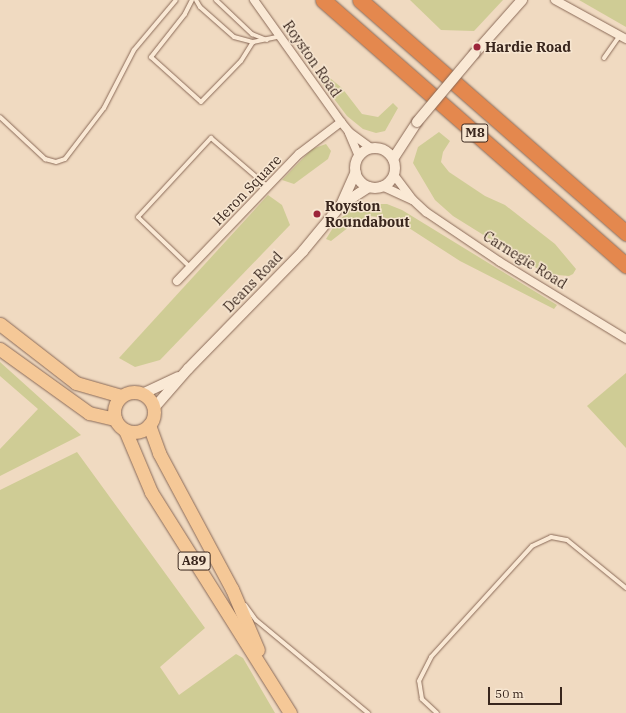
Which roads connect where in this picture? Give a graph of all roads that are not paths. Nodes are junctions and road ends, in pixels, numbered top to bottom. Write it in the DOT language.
graph roads {
  1 [pos="176,0"];
  2 [pos="192,0"];
  3 [pos="196,0"];
  4 [pos="216,0"];
  5 [pos="254,0"];
  6 [pos="323,0"];
  7 [pos="360,0"];
  8 [pos="522,0"];
  9 [pos="555,0"];
  10 [pos="281,36"];
  11 [pos="623,37"];
  12 [pos="267,41"];
  13 [pos="253,42"];
  14 [pos="604,58"];
  15 [pos="0,117"];
  16 [pos="341,122"];
  17 [pos="349,132"];
  18 [pos="406,135"];
  19 [pos="371,148"];
  20 [pos="383,149"];
  21 [pos="359,156"];
  22 [pos="393,158"];
  23 [pos="356,172"];
  24 [pos="394,175"];
  25 [pos="267,186"];
  26 [pos="382,186"];
  27 [pos="369,187"];
  28 [pos="413,200"];
  29 [pos="341,205"];
  30 [pos="626,233"];
  31 [pos="626,265"];
  32 [pos="190,267"];
  33 [pos="177,282"];
  34 [pos="0,324"];
  35 [pos="626,339"];
  36 [pos="0,349"];
  37 [pos="182,376"];
  38 [pos="142,394"];
  39 [pos="122,396"];
  40 [pos="154,408"];
  41 [pos="115,419"];
  42 [pos="149,425"];
  43 [pos="125,430"];
  44 [pos="625,585"];
  45 [pos="232,589"];
  46 [pos="274,686"];
  47 [pos="290,713"];
  48 [pos="368,713"];
  49 [pos="437,713"];
  1 -- 15 [label="lane"];
  2 -- 13 [label="lane"];
  3 -- 13 [label="lane"];
  4 -- 12 [label="lane"];
  5 -- 10 [label="street, Royston Road"];
  6 -- 31 [label="highway, M8"];
  7 -- 30 [label="highway, M8"];
  8 -- 18 [label="street, bridge"];
  9 -- 11 [label="street"];
  10 -- 12 [label="lane"];
  10 -- 16 [label="street, Royston Road"];
  11 -- 14 [label="lane"];
  12 -- 13 [label="lane"];
  16 -- 17 [label="street, Royston Road"];
  16 -- 25 [label="street, Heron Square"];
  17 -- 19 [label="street, Royston Road"];
  17 -- 21 [label="street, Royston Road"];
  18 -- 20 [label="street"];
  18 -- 22 [label="street"];
  19 -- 20 [label="street"];
  19 -- 21 [label="street"];
  20 -- 22 [label="street"];
  21 -- 23 [label="street"];
  22 -- 24 [label="street"];
  23 -- 27 [label="street"];
  23 -- 29 [label="street, Deans Road"];
  24 -- 26 [label="street"];
  24 -- 28 [label="street, Carnegie Road"];
  25 -- 32 [label="street, Heron Square"];
  25 -- 32 [label="lane"];
  26 -- 27 [label="street"];
  26 -- 28 [label="street, Carnegie Road"];
  27 -- 29 [label="street, Deans Road"];
  28 -- 35 [label="street, Carnegie Road"];
  29 -- 37 [label="street, Deans Road"];
  32 -- 33 [label="street, Heron Square"];
  34 -- 39 [label="main road"];
  36 -- 41 [label="main road"];
  37 -- 38 [label="street, Deans Road"];
  37 -- 40 [label="street, Deans Road"];
  38 -- 39 [label="main road"];
  38 -- 40 [label="main road"];
  39 -- 41 [label="main road"];
  40 -- 42 [label="main road"];
  41 -- 43 [label="main road, A89"];
  42 -- 43 [label="main road"];
  42 -- 45 [label="main road, A89"];
  43 -- 46 [label="main road, A89"];
  44 -- 49 [label="lane"];
  45 -- 46 [label="main road, A89"];
  45 -- 48 [label="lane"];
  46 -- 47 [label="main road, A89"];
}
